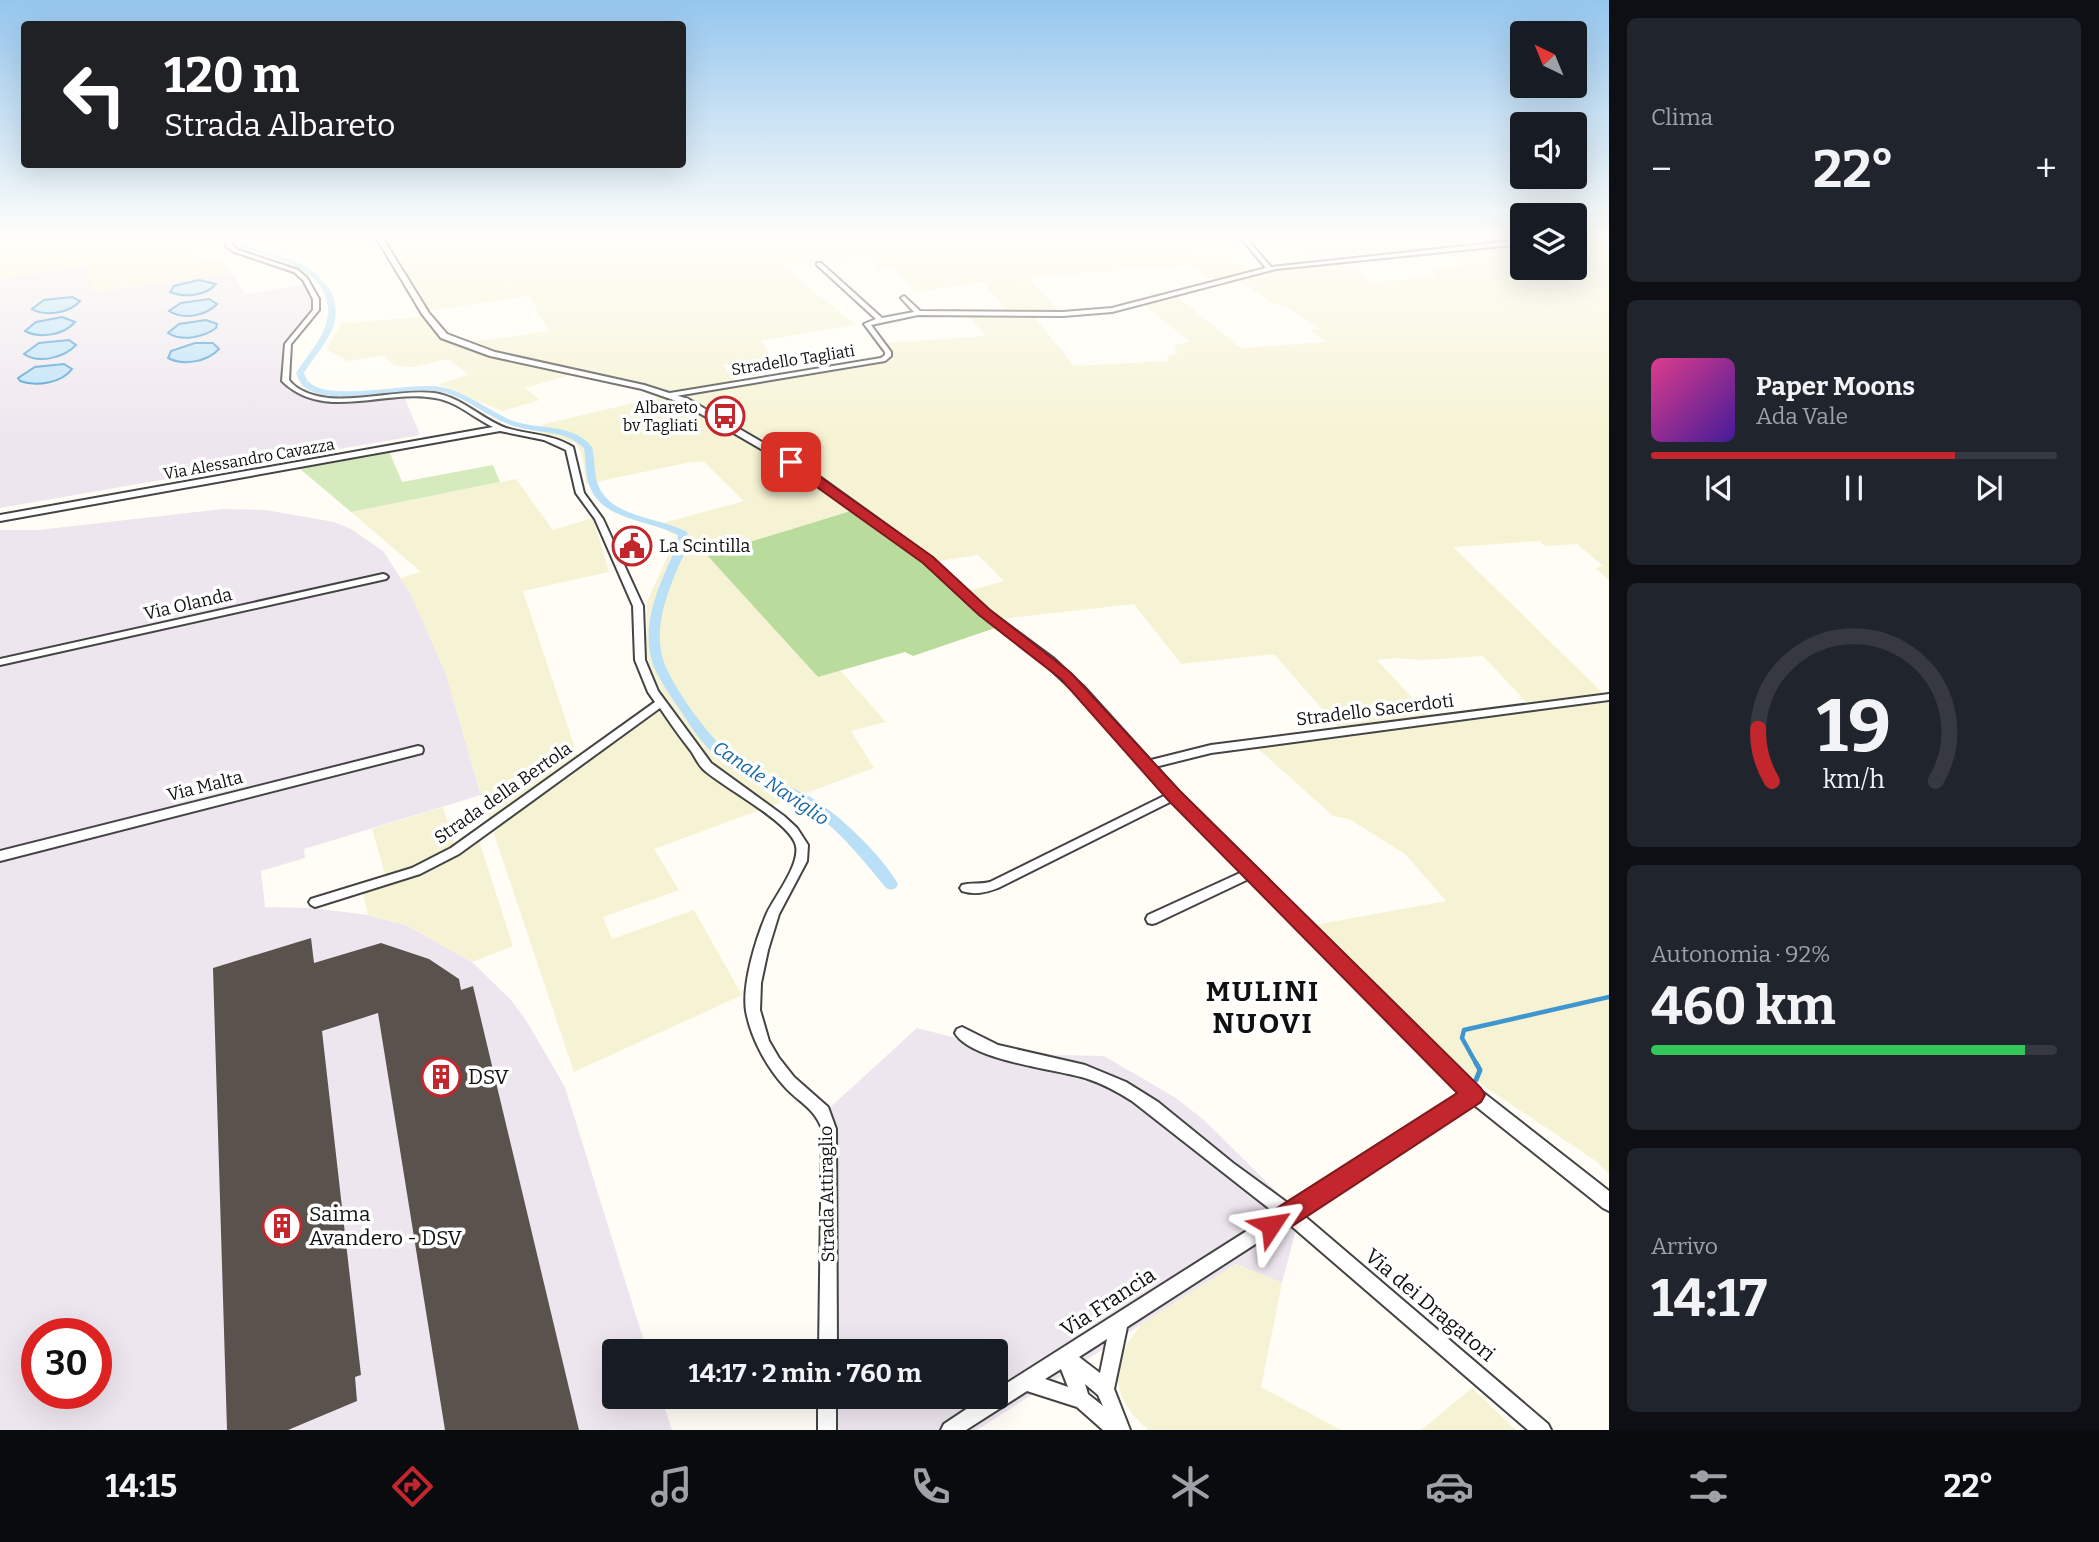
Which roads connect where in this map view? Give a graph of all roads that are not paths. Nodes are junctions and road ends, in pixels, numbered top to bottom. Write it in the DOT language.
graph roads {
  1 [pos="316,304"];
  2 [pos="420,304"];
  3 [pos="863,304"];
  4 [pos="909,304"];
  5 [pos="1135,304"];
  6 [pos="918,313"];
  7 [pos="880,319"];
  8 [pos="670,395"];
  9 [pos="502,428"];
  10 [pos="0,517"];
  11 [pos="383,576"];
  12 [pos="0,662"];
  13 [pos="1609,697"];
  14 [pos="660,703"];
  15 [pos="418,750"];
  16 [pos="1147,765"];
  17 [pos="1174,795"];
  18 [pos="0,856"];
  19 [pos="1251,873"];
  20 [pos="966,888"];
  21 [pos="315,902"];
  22 [pos="1152,919"];
  23 [pos="962,1033"];
  24 [pos="1474,1095"];
  25 [pos="1609,1202"];
  26 [pos="1291,1213"];
  27 [pos="1119,1323"];
  28 [pos="828,1339"];
  29 [pos="1065,1357"];
  30 [pos="1026,1382"];
  31 [pos="1105,1389"];
  32 [pos="1082,1400"];
  33 [pos="828,1409"];
  34 [pos="827,1430"];
  35 [pos="950,1430"];
  36 [pos="1119,1430"];
  37 [pos="1542,1430"];
  1 -- 9 [label="street, Strada Attiraglio"];
  2 -- 8 [label="street"];
  3 -- 7 [label="street"];
  4 -- 6 [label="street"];
  5 -- 6 [label="street"];
  6 -- 7 [label="street"];
  7 -- 8 [label="street, Stradello Tagliati"];
  8 -- 16 [label="street"];
  9 -- 10 [label="street, Via Alessandro Cavazza"];
  9 -- 14 [label="street, Strada Attiraglio"];
  11 -- 12 [label="street, Via Olanda"];
  13 -- 16 [label="street, Stradello Sacerdoti"];
  14 -- 21 [label="street, Strada della Bertola"];
  14 -- 28 [label="street, Strada Attiraglio"];
  15 -- 18 [label="street, Via Malta"];
  16 -- 17 [label="street"];
  17 -- 19 [label="street"];
  17 -- 20 [label="street"];
  19 -- 22 [label="street"];
  19 -- 24 [label="street"];
  23 -- 26 [label="street, Via dei Dragatori"];
  24 -- 25 [label="street"];
  24 -- 26 [label="street, Via Francia"];
  26 -- 27 [label="street, Via Francia"];
  26 -- 37 [label="street, Via dei Dragatori"];
  27 -- 29 [label="street, Via Francia"];
  27 -- 31 [label="street"];
  29 -- 30 [label="street, Via Francia"];
  29 -- 31 [label="street"];
  29 -- 32 [label="street"];
  30 -- 32 [label="street"];
  30 -- 35 [label="street, Via Francia"];
  31 -- 36 [label="street"];
  32 -- 36 [label="street"];
  33 -- 34 [label="street"];
}
